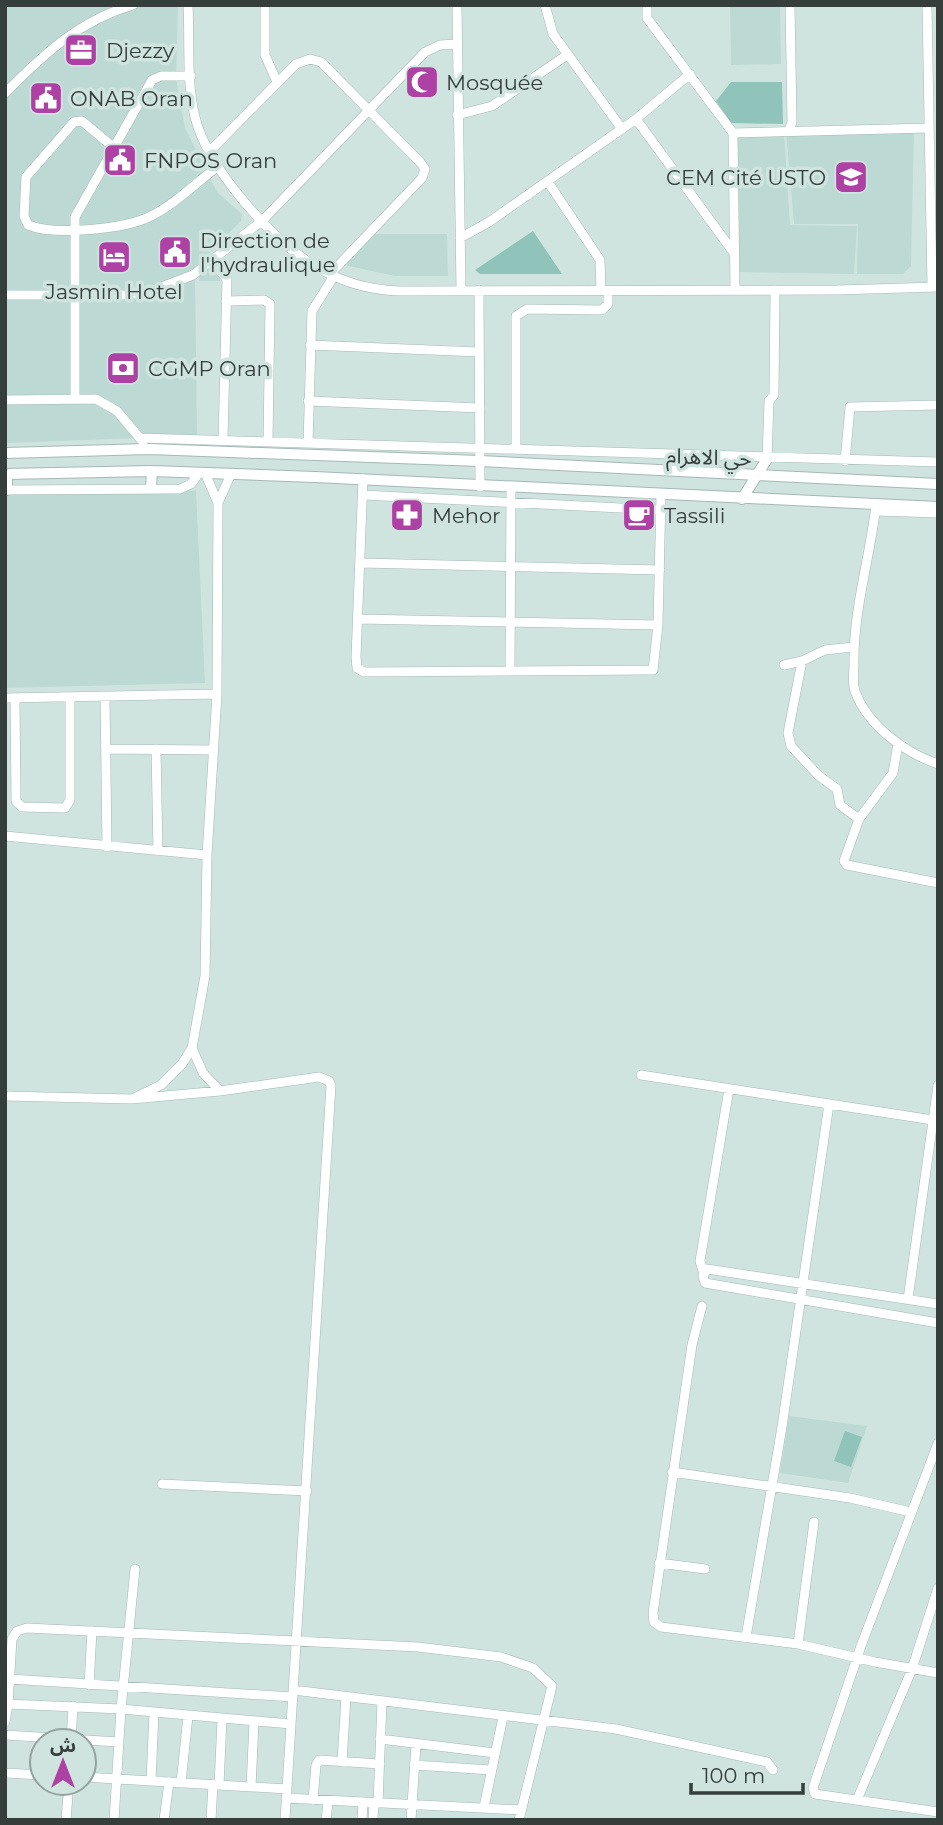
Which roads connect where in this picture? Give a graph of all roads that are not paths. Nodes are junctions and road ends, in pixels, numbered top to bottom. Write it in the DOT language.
graph roads {
  1 [pos="133,5"];
  2 [pos="188,5"];
  3 [pos="265,5"];
  4 [pos="457,5"];
  5 [pos="545,5"];
  6 [pos="647,5"];
  7 [pos="790,5"];
  8 [pos="928,5"];
  9 [pos="456,44"];
  10 [pos="567,55"];
  11 [pos="690,74"];
  12 [pos="191,76"];
  13 [pos="278,82"];
  14 [pos="5,93"];
  15 [pos="369,110"];
  16 [pos="457,115"];
  17 [pos="636,119"];
  18 [pos="929,128"];
  19 [pos="622,129"];
  20 [pos="789,130"];
  21 [pos="733,134"];
  22 [pos="113,147"];
  23 [pos="209,152"];
  24 [pos="217,167"];
  25 [pos="548,182"];
  26 [pos="263,220"];
  27 [pos="75,230"];
  28 [pos="460,238"];
  29 [pos="734,253"];
  30 [pos="212,261"];
  31 [pos="332,275"];
  32 [pos="935,287"];
  33 [pos="461,290"];
  34 [pos="479,290"];
  35 [pos="735,290"];
  36 [pos="775,290"];
  37 [pos="604,291"];
  38 [pos="5,295"];
  39 [pos="75,297"];
  40 [pos="226,301"];
  41 [pos="310,345"];
  42 [pos="479,352"];
  43 [pos="75,397"];
  44 [pos="5,400"];
  45 [pos="308,401"];
  46 [pos="938,405"];
  47 [pos="480,408"];
  48 [pos="140,438"];
  49 [pos="223,440"];
  50 [pos="268,442"];
  51 [pos="308,443"];
  52 [pos="149,449"];
  53 [pos="480,449"];
  54 [pos="516,449"];
  55 [pos="5,453"];
  56 [pos="767,460"];
  57 [pos="480,461"];
  58 [pos="845,461"];
  59 [pos="938,462"];
  60 [pos="152,471"];
  61 [pos="202,473"];
  62 [pos="6,474"];
  63 [pos="231,474"];
  64 [pos="757,475"];
  65 [pos="363,479"];
  66 [pos="938,484"];
  67 [pos="480,487"];
  68 [pos="151,488"];
  69 [pos="511,488"];
  70 [pos="6,490"];
  71 [pos="363,495"];
  72 [pos="661,495"];
  73 [pos="742,499"];
  74 [pos="218,503"];
  75 [pos="510,503"];
  76 [pos="938,507"];
  77 [pos="876,508"];
  78 [pos="660,510"];
  79 [pos="938,513"];
  80 [pos="362,563"];
  81 [pos="511,567"];
  82 [pos="660,570"];
  83 [pos="359,619"];
  84 [pos="512,624"];
  85 [pos="658,625"];
  86 [pos="853,647"];
  87 [pos="802,662"];
  88 [pos="785,665"];
  89 [pos="510,671"];
  90 [pos="217,694"];
  91 [pos="105,696"];
  92 [pos="10,698"];
  93 [pos="70,698"];
  94 [pos="898,744"];
  95 [pos="106,749"];
  96 [pos="156,750"];
  97 [pos="212,750"];
  98 [pos="938,764"];
  99 [pos="859,819"];
  100 [pos="5,835"];
  101 [pos="107,847"];
  102 [pos="158,851"];
  103 [pos="207,855"];
  104 [pos="938,883"];
  105 [pos="192,1048"];
  106 [pos="641,1075"];
  107 [pos="938,1085"];
  108 [pos="729,1089"];
  109 [pos="220,1091"];
  110 [pos="5,1096"];
  111 [pos="132,1099"];
  112 [pos="830,1104"];
  113 [pos="933,1120"];
  114 [pos="704,1274"];
  115 [pos="802,1283"];
  116 [pos="800,1299"];
  117 [pos="908,1300"];
  118 [pos="938,1304"];
  119 [pos="702,1306"];
  120 [pos="938,1322"];
  121 [pos="938,1443"];
  122 [pos="672,1472"];
  123 [pos="162,1484"];
  124 [pos="771,1485"];
  125 [pos="307,1491"];
  126 [pos="911,1512"];
  127 [pos="814,1522"];
  128 [pos="659,1563"];
  129 [pos="135,1569"];
  130 [pos="705,1569"];
  131 [pos="938,1588"];
  132 [pos="92,1631"];
  133 [pos="130,1634"];
  134 [pos="746,1637"];
  135 [pos="296,1639"];
  136 [pos="798,1644"];
  137 [pos="857,1658"];
  138 [pos="912,1669"];
  139 [pos="938,1672"];
  140 [pos="10,1679"];
  141 [pos="89,1685"];
  142 [pos="124,1688"];
  143 [pos="293,1694"];
  144 [pos="346,1697"];
  145 [pos="382,1702"];
  146 [pos="8,1704"];
  147 [pos="73,1706"];
  148 [pos="121,1709"];
  149 [pos="154,1713"];
  150 [pos="188,1716"];
  151 [pos="503,1717"];
  152 [pos="222,1720"];
  153 [pos="545,1720"];
  154 [pos="5,1722"];
  155 [pos="254,1722"];
  156 [pos="291,1724"];
  157 [pos="72,1727"];
  158 [pos="5,1735"];
  159 [pos="28,1737"];
  160 [pos="380,1739"];
  161 [pos="98,1741"];
  162 [pos="119,1742"];
  163 [pos="416,1745"];
  164 [pos="495,1752"];
  165 [pos="342,1762"];
  166 [pos="380,1764"];
  167 [pos="414,1765"];
  168 [pos="491,1770"];
  169 [pos="773,1770"];
  170 [pos="5,1773"];
  171 [pos="28,1774"];
  172 [pos="98,1778"];
  173 [pos="117,1780"];
  174 [pos="151,1781"];
  175 [pos="169,1782"];
  176 [pos="181,1783"];
  177 [pos="216,1785"];
  178 [pos="251,1787"];
  179 [pos="286,1793"];
  180 [pos="68,1797"];
  181 [pos="313,1800"];
  182 [pos="857,1800"];
  183 [pos="328,1802"];
  184 [pos="363,1802"];
  185 [pos="376,1803"];
  186 [pos="412,1803"];
  187 [pos="484,1807"];
  188 [pos="938,1812"];
  189 [pos="520,1815"];
  190 [pos="66,1820"];
  191 [pos="114,1820"];
  192 [pos="164,1820"];
  193 [pos="211,1820"];
  194 [pos="285,1820"];
  195 [pos="326,1820"];
  196 [pos="362,1820"];
  197 [pos="373,1820"];
  198 [pos="411,1820"];
  1 -- 14 [label="street"];
  2 -- 12 [label="street"];
  3 -- 13 [label="street"];
  4 -- 9 [label="street"];
  5 -- 10 [label="street"];
  6 -- 11 [label="street"];
  7 -- 20 [label="street"];
  8 -- 18 [label="street"];
  9 -- 15 [label="street"];
  9 -- 16 [label="street"];
  10 -- 16 [label="street"];
  10 -- 19 [label="street"];
  11 -- 17 [label="street"];
  11 -- 21 [label="street"];
  12 -- 22 [label="street"];
  12 -- 23 [label="street"];
  13 -- 15 [label="street"];
  13 -- 23 [label="street"];
  15 -- 26 [label="street"];
  15 -- 31 [label="street"];
  16 -- 28 [label="street"];
  17 -- 19 [label="street"];
  17 -- 29 [label="street"];
  18 -- 20 [label="street"];
  18 -- 32 [label="street"];
  19 -- 25 [label="street"];
  20 -- 21 [label="street"];
  21 -- 29 [label="street"];
  22 -- 27 [label="street"];
  22 -- 27 [label="street"];
  23 -- 24 [label="street"];
  24 -- 26 [label="street"];
  24 -- 27 [label="street"];
  25 -- 28 [label="street"];
  25 -- 37 [label="street"];
  26 -- 30 [label="street"];
  26 -- 31 [label="street"];
  27 -- 39 [label="street"];
  28 -- 33 [label="street"];
  29 -- 35 [label="street"];
  30 -- 39 [label="street"];
  30 -- 40 [label="street"];
  31 -- 33 [label="street"];
  31 -- 41 [label="street"];
  32 -- 36 [label="street"];
  33 -- 34 [label="street"];
  34 -- 37 [label="street"];
  34 -- 42 [label="street"];
  35 -- 36 [label="street"];
  35 -- 37 [label="street"];
  36 -- 56 [label="street"];
  37 -- 54 [label="street"];
  38 -- 39 [label="street"];
  39 -- 43 [label="street"];
  40 -- 49 [label="street"];
  40 -- 50 [label="street"];
  41 -- 42 [label="street"];
  41 -- 45 [label="street"];
  42 -- 47 [label="street"];
  43 -- 44 [label="street"];
  43 -- 48 [label="street"];
  45 -- 47 [label="street"];
  45 -- 51 [label="street"];
  46 -- 58 [label="street"];
  47 -- 53 [label="street"];
  48 -- 49 [label="street, حي الاهرام"];
  48 -- 52 [label="street"];
  49 -- 50 [label="street, حي الاهرام"];
  50 -- 51 [label="street, حي الاهرام"];
  51 -- 53 [label="street, حي الاهرام"];
  52 -- 55 [label="main road"];
  52 -- 57 [label="main road"];
  53 -- 54 [label="street, حي الاهرام"];
  53 -- 57 [label="street"];
  54 -- 56 [label="street, حي الاهرام"];
  56 -- 58 [label="street, حي الاهرام"];
  56 -- 64 [label="main road"];
  57 -- 64 [label="main road"];
  57 -- 67 [label="street"];
  58 -- 59 [label="street, حي الاهرام"];
  60 -- 61 [label="main road"];
  60 -- 62 [label="main road"];
  60 -- 68 [label="main road"];
  61 -- 63 [label="main road"];
  61 -- 68 [label="street"];
  61 -- 74 [label="street"];
  62 -- 70 [label="main road"];
  63 -- 65 [label="main road"];
  63 -- 74 [label="street"];
  64 -- 66 [label="main road"];
  64 -- 73 [label="main road"];
  65 -- 67 [label="main road"];
  65 -- 71 [label="street"];
  67 -- 69 [label="main road"];
  68 -- 70 [label="street"];
  69 -- 72 [label="main road"];
  69 -- 75 [label="street"];
  71 -- 75 [label="street"];
  71 -- 80 [label="street"];
  72 -- 73 [label="main road"];
  72 -- 78 [label="street"];
  73 -- 77 [label="main road"];
  74 -- 90 [label="street"];
  75 -- 78 [label="street"];
  75 -- 81 [label="street"];
  76 -- 77 [label="main road"];
  77 -- 79 [label="street"];
  77 -- 86 [label="street"];
  78 -- 82 [label="street"];
  80 -- 81 [label="street"];
  80 -- 83 [label="street"];
  81 -- 82 [label="street"];
  81 -- 84 [label="street"];
  82 -- 85 [label="street"];
  83 -- 84 [label="street"];
  83 -- 89 [label="street"];
  84 -- 85 [label="street"];
  84 -- 89 [label="street"];
  85 -- 89 [label="street"];
  86 -- 87 [label="street"];
  86 -- 94 [label="street"];
  87 -- 88 [label="street"];
  87 -- 99 [label="street"];
  90 -- 91 [label="street"];
  90 -- 97 [label="street"];
  91 -- 93 [label="street"];
  91 -- 95 [label="street"];
  92 -- 93 [label="street"];
  92 -- 93 [label="street"];
  94 -- 98 [label="street"];
  94 -- 99 [label="street"];
  95 -- 96 [label="street"];
  95 -- 101 [label="street"];
  96 -- 97 [label="street"];
  96 -- 102 [label="street"];
  97 -- 103 [label="street"];
  99 -- 104 [label="street"];
  100 -- 101 [label="street"];
  101 -- 102 [label="street"];
  102 -- 103 [label="street"];
  103 -- 105 [label="street"];
  105 -- 109 [label="street"];
  105 -- 111 [label="street"];
  106 -- 108 [label="street"];
  107 -- 113 [label="street"];
  108 -- 112 [label="street"];
  108 -- 114 [label="street"];
  109 -- 111 [label="street"];
  109 -- 125 [label="street"];
  110 -- 111 [label="street"];
  112 -- 113 [label="street"];
  112 -- 115 [label="street"];
  113 -- 117 [label="street"];
  114 -- 115 [label="street"];
  114 -- 116 [label="street"];
  115 -- 116 [label="street"];
  115 -- 117 [label="street"];
  116 -- 120 [label="street"];
  116 -- 124 [label="street"];
  117 -- 118 [label="street"];
  119 -- 122 [label="street"];
  121 -- 126 [label="street"];
  122 -- 124 [label="street"];
  122 -- 128 [label="street"];
  123 -- 125 [label="street"];
  124 -- 126 [label="street"];
  124 -- 134 [label="street"];
  125 -- 135 [label="street"];
  126 -- 137 [label="street"];
  127 -- 136 [label="street"];
  128 -- 130 [label="street"];
  128 -- 134 [label="street"];
  129 -- 133 [label="street"];
  131 -- 138 [label="street"];
  132 -- 133 [label="street"];
  132 -- 140 [label="street"];
  132 -- 141 [label="street"];
  133 -- 135 [label="street"];
  133 -- 142 [label="street"];
  134 -- 136 [label="street"];
  135 -- 143 [label="street"];
  135 -- 153 [label="street"];
  136 -- 137 [label="street"];
  137 -- 138 [label="street"];
  137 -- 182 [label="street"];
  138 -- 139 [label="street"];
  138 -- 182 [label="street"];
  140 -- 141 [label="street"];
  140 -- 146 [label="street"];
  141 -- 142 [label="street"];
  142 -- 143 [label="street"];
  142 -- 148 [label="street"];
  143 -- 144 [label="street"];
  143 -- 156 [label="street"];
  144 -- 145 [label="street"];
  144 -- 165 [label="street"];
  145 -- 151 [label="street"];
  145 -- 160 [label="street"];
  146 -- 147 [label="street"];
  146 -- 154 [label="street"];
  147 -- 148 [label="street"];
  147 -- 157 [label="street"];
  148 -- 149 [label="street"];
  148 -- 162 [label="street"];
  149 -- 150 [label="street"];
  149 -- 174 [label="street"];
  150 -- 152 [label="street"];
  150 -- 176 [label="street"];
  151 -- 153 [label="street"];
  151 -- 164 [label="street"];
  152 -- 155 [label="street"];
  152 -- 177 [label="street"];
  153 -- 169 [label="street"];
  153 -- 189 [label="street"];
  155 -- 156 [label="street"];
  155 -- 178 [label="street"];
  156 -- 179 [label="street"];
  158 -- 159 [label="street"];
  160 -- 163 [label="street"];
  160 -- 166 [label="street"];
  161 -- 162 [label="street"];
  162 -- 173 [label="street"];
  163 -- 164 [label="street"];
  163 -- 167 [label="street"];
  164 -- 168 [label="street"];
  165 -- 166 [label="street"];
  165 -- 181 [label="street"];
  166 -- 185 [label="street"];
  167 -- 168 [label="street"];
  167 -- 186 [label="street"];
  168 -- 187 [label="street"];
  170 -- 171 [label="street"];
  172 -- 173 [label="street"];
  173 -- 174 [label="street"];
  173 -- 191 [label="street"];
  174 -- 175 [label="street"];
  175 -- 176 [label="street"];
  175 -- 192 [label="street"];
  176 -- 177 [label="street"];
  177 -- 178 [label="street"];
  177 -- 193 [label="street"];
  178 -- 179 [label="street"];
  179 -- 181 [label="street"];
  179 -- 194 [label="street"];
  180 -- 190 [label="street"];
  181 -- 183 [label="street"];
  182 -- 188 [label="street"];
  183 -- 184 [label="street"];
  183 -- 195 [label="street"];
  184 -- 185 [label="street"];
  184 -- 196 [label="street"];
  185 -- 186 [label="street"];
  185 -- 197 [label="street"];
  186 -- 187 [label="street"];
  186 -- 198 [label="street"];
  187 -- 189 [label="street"];
}
